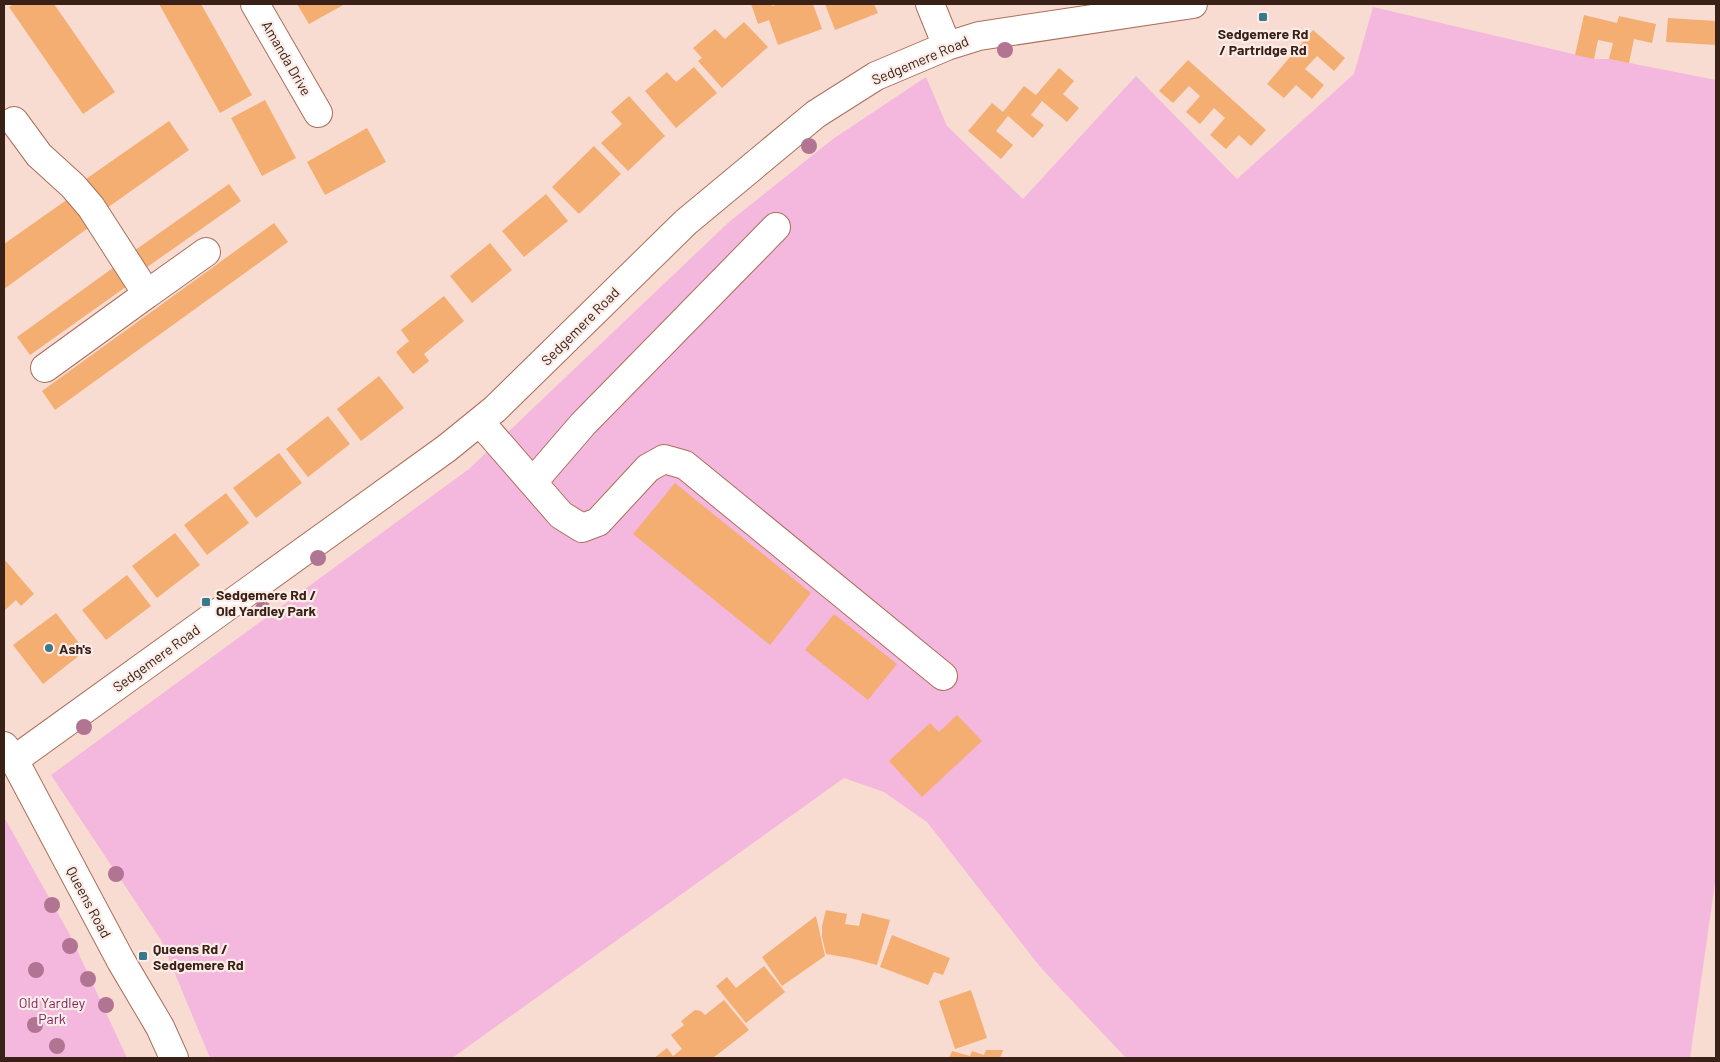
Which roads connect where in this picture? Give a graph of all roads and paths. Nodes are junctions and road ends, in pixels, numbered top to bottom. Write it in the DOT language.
graph roads {
  1 [pos="255,4"];
  2 [pos="930,4"];
  3 [pos="1193,4"];
  4 [pos="947,46"];
  5 [pos="318,113"];
  6 [pos="7,118"];
  7 [pos="776,227"];
  8 [pos="206,252"];
  9 [pos="147,294"];
  10 [pos="45,368"];
  11 [pos="480,422"];
  12 [pos="533,482"];
  13 [pos="943,676"];
  14 [pos="9,753"];
  15 [pos="174,1058"];
  1 -- 5 [label="street, Amanda Drive"];
  2 -- 4 [label="street"];
  3 -- 4 [label="street, Sedgemere Road"];
  4 -- 11 [label="street, Sedgemere Road"];
  6 -- 9 [label="street"];
  7 -- 12 [label="street"];
  8 -- 9 [label="street"];
  9 -- 10 [label="street"];
  11 -- 12 [label="street"];
  11 -- 14 [label="street, Sedgemere Road"];
  12 -- 13 [label="street"];
  14 -- 15 [label="street, Queens Road"];
}
